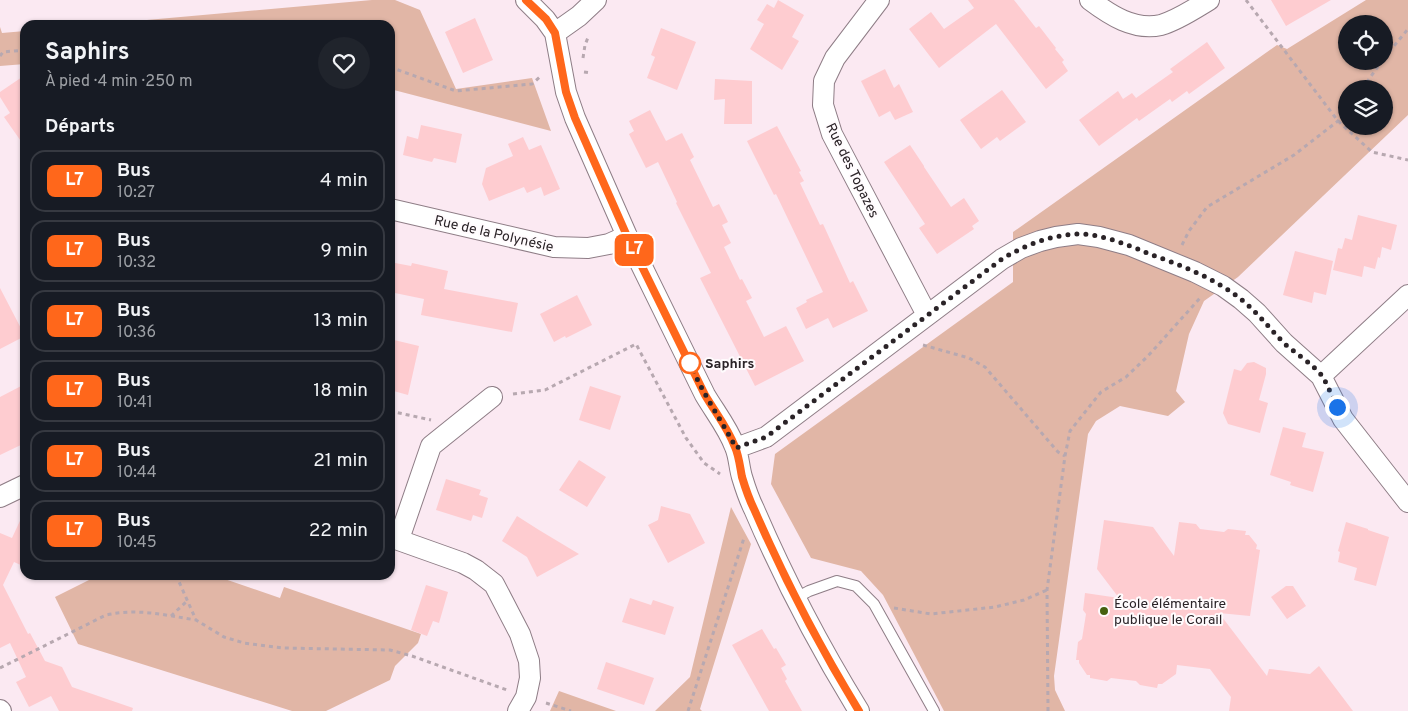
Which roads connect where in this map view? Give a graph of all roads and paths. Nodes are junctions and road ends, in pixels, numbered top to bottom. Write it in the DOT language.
graph roads {
  1 [pos="526,0"];
  2 [pos="596,0"];
  3 [pos="879,0"];
  4 [pos="1090,0"];
  5 [pos="1209,0"];
  6 [pos="1246,0"];
  7 [pos="1408,29"];
  8 [pos="555,33"];
  9 [pos="1393,48"];
  10 [pos="1,50"];
  11 [pos="20,50"];
  12 [pos="0,56"];
  13 [pos="395,69"];
  14 [pos="562,72"];
  15 [pos="592,73"];
  16 [pos="1338,120"];
  17 [pos="1354,135"];
  18 [pos="1408,160"];
  19 [pos="395,210"];
  20 [pos="627,236"];
  21 [pos="1179,250"];
  22 [pos="1223,286"];
  23 [pos="1408,295"];
  24 [pos="928,315"];
  25 [pos="923,345"];
  26 [pos="1321,376"];
  27 [pos="492,396"];
  28 [pos="395,412"];
  29 [pos="455,426"];
  30 [pos="736,448"];
  31 [pos="1065,456"];
  32 [pos="723,477"];
  33 [pos="20,488"];
  34 [pos="0,498"];
  35 [pos="1408,502"];
  36 [pos="395,535"];
  37 [pos="745,537"];
  38 [pos="395,538"];
  39 [pos="178,580"];
  40 [pos="1047,590"];
  41 [pos="796,598"];
  42 [pos="187,601"];
  43 [pos="874,604"];
  44 [pos="171,616"];
  45 [pos="196,620"];
  46 [pos="0,668"];
  47 [pos="522,704"];
  48 [pos="571,711"];
  49 [pos="688,711"];
  50 [pos="859,711"];
  51 [pos="934,711"];
  52 [pos="1048,711"];
  1 -- 8 [label="street"];
  2 -- 8 [label="street"];
  3 -- 24 [label="street, Rue des Topazes"];
  4 -- 5 [label="street"];
  6 -- 16 [label="path"];
  7 -- 9 [label="path"];
  8 -- 14 [label="street"];
  10 -- 11 [label="path"];
  10 -- 12 [label="path"];
  13 -- 14 [label="path"];
  14 -- 15 [label="path"];
  14 -- 20 [label="street"];
  16 -- 21 [label="path"];
  17 -- 18 [label="path"];
  19 -- 20 [label="street, Rue de la Polynésie"];
  20 -- 30 [label="street"];
  22 -- 24 [label="street"];
  22 -- 26 [label="street"];
  22 -- 31 [label="path"];
  23 -- 26 [label="street"];
  24 -- 30 [label="street"];
  25 -- 31 [label="path"];
  26 -- 35 [label="street"];
  27 -- 29 [label="street"];
  27 -- 32 [label="path"];
  28 -- 29 [label="path"];
  29 -- 36 [label="street"];
  30 -- 41 [label="street"];
  31 -- 40 [label="path"];
  33 -- 34 [label="street"];
  37 -- 49 [label="path"];
  38 -- 47 [label="street"];
  39 -- 42 [label="path"];
  40 -- 43 [label="path"];
  40 -- 52 [label="path"];
  41 -- 43 [label="lane"];
  41 -- 50 [label="street"];
  42 -- 44 [label="path"];
  42 -- 45 [label="path"];
  43 -- 51 [label="lane"];
  44 -- 45 [label="path"];
  44 -- 46 [label="path"];
  45 -- 47 [label="path"];
  47 -- 48 [label="path"];
}
